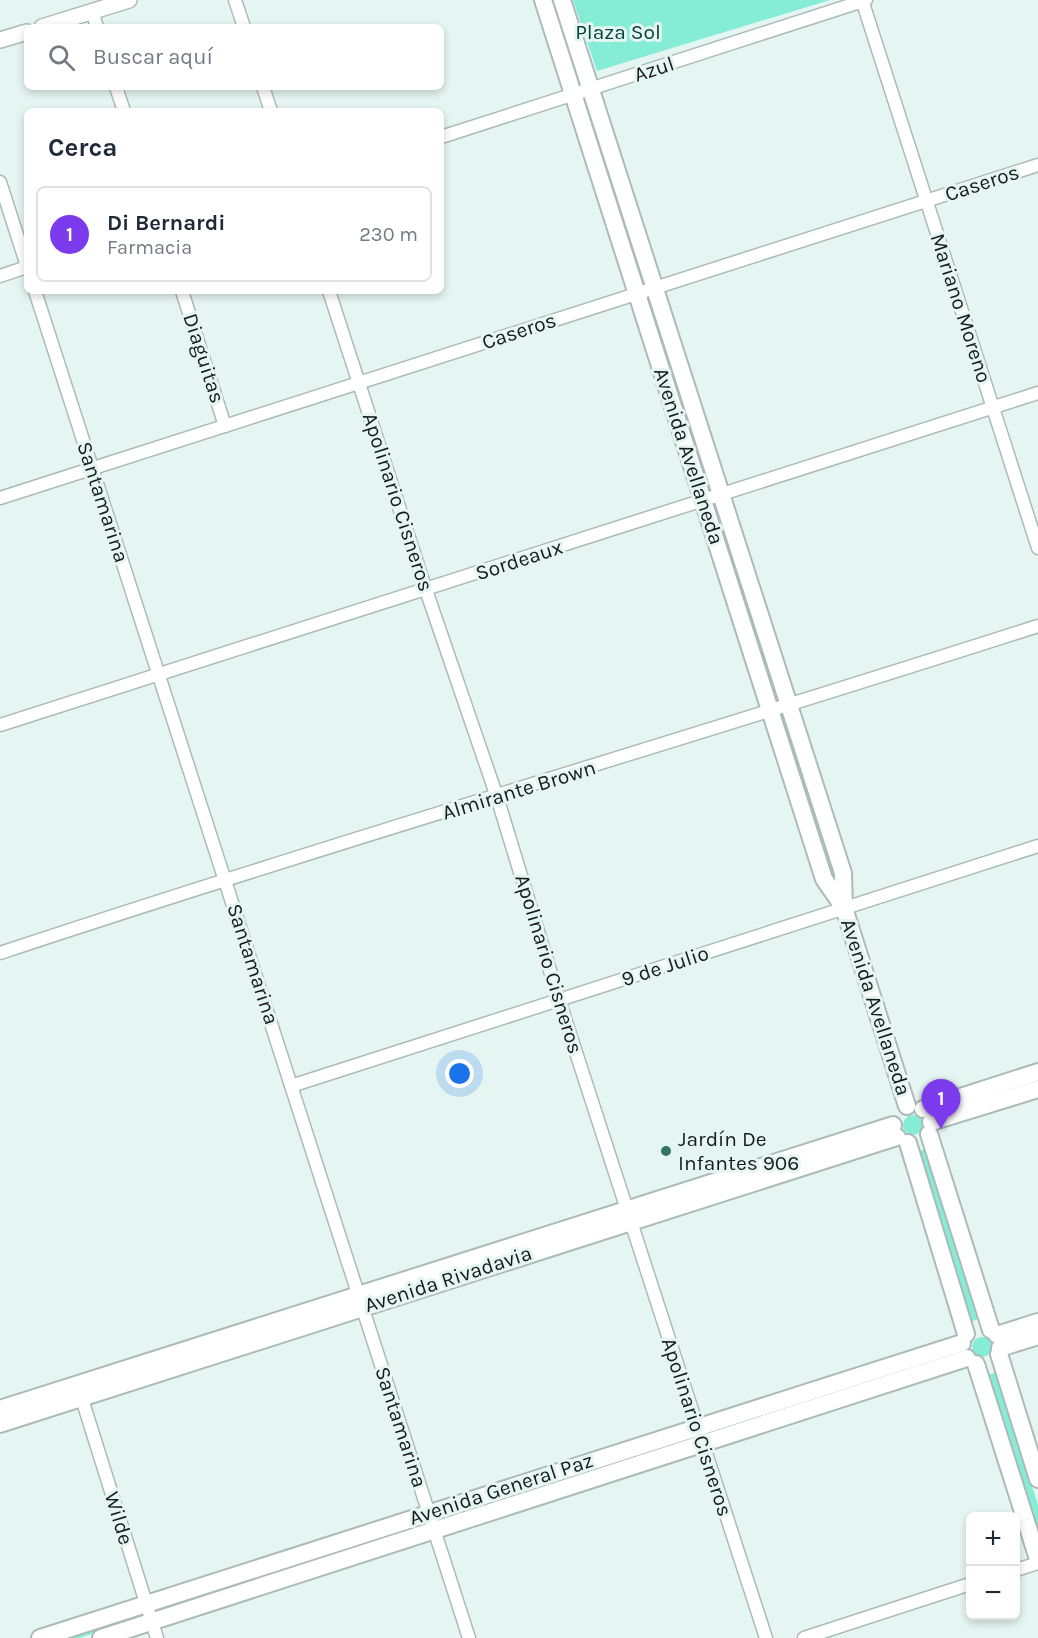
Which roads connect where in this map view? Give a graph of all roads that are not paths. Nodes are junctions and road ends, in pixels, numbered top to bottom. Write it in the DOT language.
graph roads {
  1 [pos="129,0"];
  2 [pos="235,0"];
  3 [pos="543,0"];
  4 [pos="562,0"];
  5 [pos="864,0"];
  6 [pos="92,11"];
  7 [pos="51,24"];
  8 [pos="96,24"];
  9 [pos="243,24"];
  10 [pos="24,33"];
  11 [pos="0,40"];
  12 [pos="590,89"];
  13 [pos="118,90"];
  14 [pos="264,90"];
  15 [pos="573,94"];
  16 [pos="123,108"];
  17 [pos="270,108"];
  18 [pos="444,136"];
  19 [pos="1038,165"];
  20 [pos="0,182"];
  21 [pos="927,200"];
  22 [pos="24,257"];
  23 [pos="24,267"];
  24 [pos="0,276"];
  25 [pos="654,288"];
  26 [pos="637,293"];
  27 [pos="36,294"];
  28 [pos="183,294"];
  29 [pos="330,294"];
  30 [pos="359,383"];
  31 [pos="1038,393"];
  32 [pos="993,408"];
  33 [pos="225,426"];
  34 [pos="92,468"];
  35 [pos="721,495"];
  36 [pos="0,498"];
  37 [pos="703,501"];
  38 [pos="1038,548"];
  39 [pos="426,590"];
  40 [pos="1038,626"];
  41 [pos="160,675"];
  42 [pos="789,706"];
  43 [pos="771,712"];
  44 [pos="0,725"];
  45 [pos="497,797"];
  46 [pos="1038,846"];
  47 [pos="225,879"];
  48 [pos="844,908"];
  49 [pos="0,953"];
  50 [pos="559,1000"];
  51 [pos="1038,1072"];
  52 [pos="291,1086"];
  53 [pos="1038,1089"];
  54 [pos="922,1118"];
  55 [pos="899,1135"];
  56 [pos="628,1216"];
  57 [pos="360,1301"];
  58 [pos="1038,1322"];
  59 [pos="1038,1336"];
  60 [pos="997,1342"];
  61 [pos="968,1350"];
  62 [pos="82,1399"];
  63 [pos="798,1404"];
  64 [pos="0,1409"];
  65 [pos="0,1424"];
  66 [pos="697,1427"];
  67 [pos="703,1444"];
  68 [pos="567,1468"];
  69 [pos="1038,1479"];
  70 [pos="514,1485"];
  71 [pos="572,1486"];
  72 [pos="520,1503"];
  73 [pos="429,1512"];
  74 [pos="434,1530"];
  75 [pos="1038,1561"];
  76 [pos="1020,1568"];
  77 [pos="966,1585"];
  78 [pos="146,1605"];
  79 [pos="152,1622"];
  80 [pos="40,1638"];
  81 [pos="101,1638"];
  82 [pos="157,1638"];
  83 [pos="469,1638"];
  84 [pos="766,1638"];
  85 [pos="804,1638"];
  1 -- 6 [label="street"];
  2 -- 9 [label="street"];
  3 -- 15 [label="main road, Avenida Avellaneda"];
  4 -- 12 [label="main road, Avenida Avellaneda"];
  5 -- 12 [label="street, Azul"];
  5 -- 21 [label="street, Mariano Moreno"];
  6 -- 7 [label="street"];
  6 -- 8 [label="street"];
  10 -- 11 [label="street"];
  12 -- 15 [label="street, Azul"];
  12 -- 25 [label="main road, Avenida Avellaneda"];
  13 -- 16 [label="street"];
  14 -- 17 [label="street"];
  15 -- 18 [label="street, Azul"];
  15 -- 26 [label="main road, Avenida Avellaneda"];
  19 -- 21 [label="street, Caseros"];
  20 -- 22 [label="street"];
  21 -- 25 [label="street, Caseros"];
  21 -- 32 [label="street, Mariano Moreno"];
  23 -- 24 [label="street"];
  25 -- 26 [label="street, Caseros"];
  25 -- 35 [label="main road, Avenida Avellaneda"];
  26 -- 30 [label="street, Caseros"];
  26 -- 37 [label="main road, Avenida Avellaneda"];
  27 -- 34 [label="street, Santamarina"];
  28 -- 33 [label="street, Diaguitas"];
  29 -- 30 [label="street, Apolinario Cisneros"];
  30 -- 33 [label="street, Caseros"];
  30 -- 39 [label="street, Apolinario Cisneros"];
  31 -- 32 [label="street, Sordeaux"];
  32 -- 35 [label="street, Sordeaux"];
  32 -- 38 [label="street, Mariano Moreno"];
  33 -- 34 [label="street, Caseros"];
  34 -- 36 [label="street, Caseros"];
  34 -- 41 [label="street, Santamarina"];
  35 -- 37 [label="street, Sordeaux"];
  35 -- 42 [label="main road, Avenida Avellaneda"];
  37 -- 39 [label="street, Sordeaux"];
  37 -- 43 [label="main road, Avenida Avellaneda"];
  39 -- 41 [label="street, Sordeaux"];
  39 -- 45 [label="street, Apolinario Cisneros"];
  40 -- 42 [label="street, Almirante Brown"];
  41 -- 44 [label="street, Sordeaux"];
  41 -- 47 [label="street, Santamarina"];
  42 -- 43 [label="street, Almirante Brown"];
  42 -- 48 [label="main road, Avenida Avellaneda"];
  43 -- 45 [label="street, Almirante Brown"];
  43 -- 48 [label="main road, Avenida Avellaneda"];
  45 -- 47 [label="street, Almirante Brown"];
  45 -- 50 [label="street, Apolinario Cisneros"];
  46 -- 48 [label="street, 9 de Julio"];
  47 -- 49 [label="street, Almirante Brown"];
  47 -- 52 [label="street, Santamarina"];
  48 -- 50 [label="street, 9 de Julio"];
  48 -- 54 [label="main road, Avenida Avellaneda"];
  50 -- 52 [label="street, 9 de Julio"];
  50 -- 56 [label="street, Apolinario Cisneros"];
  51 -- 54 [label="main road"];
  52 -- 57 [label="street, Santamarina"];
  53 -- 54 [label="main road"];
  54 -- 55 [label="main road, Avenida Rivadavia"];
  54 -- 55 [label="main road"];
  54 -- 60 [label="main road, Avenida Avellaneda"];
  55 -- 56 [label="main road, Avenida Rivadavia"];
  55 -- 61 [label="main road"];
  56 -- 57 [label="main road, Avenida Rivadavia"];
  56 -- 66 [label="street, Apolinario Cisneros"];
  57 -- 62 [label="main road, Avenida Rivadavia"];
  57 -- 64 [label="main road, Avenida Rivadavia"];
  57 -- 73 [label="street, Santamarina"];
  58 -- 60 [label="main road"];
  59 -- 60 [label="main road"];
  60 -- 61 [label="main road"];
  60 -- 61 [label="main road"];
  60 -- 69 [label="main road, Avenida Avellaneda"];
  61 -- 63 [label="main road, Avenida General Paz"];
  61 -- 75 [label="main road"];
  62 -- 65 [label="main road, Avenida Rivadavia"];
  62 -- 78 [label="street, Wilde"];
  63 -- 66 [label="main road, Avenida General Paz"];
  63 -- 67 [label="main road, Avenida General Paz"];
  66 -- 67 [label="street, Apolinario Cisneros"];
  66 -- 68 [label="main road, Avenida General Paz"];
  67 -- 71 [label="main road, Avenida General Paz"];
  67 -- 84 [label="street, Apolinario Cisneros"];
  68 -- 70 [label="main road, Avenida General Paz"];
  68 -- 71 [label="main road"];
  70 -- 72 [label="main road"];
  70 -- 73 [label="main road, Avenida General Paz"];
  71 -- 72 [label="main road, Avenida General Paz"];
  72 -- 74 [label="main road, Avenida General Paz"];
  73 -- 74 [label="street, Santamarina"];
  73 -- 78 [label="main road, Avenida General Paz"];
  74 -- 79 [label="main road, Avenida General Paz"];
  74 -- 83 [label="street, Santamarina"];
  75 -- 76 [label="street"];
  77 -- 85 [label="street"];
  78 -- 79 [label="street, Wilde"];
  78 -- 80 [label="main road, Avenida General Paz"];
  79 -- 81 [label="main road, Avenida General Paz"];
  79 -- 82 [label="street, Wilde"];
}
